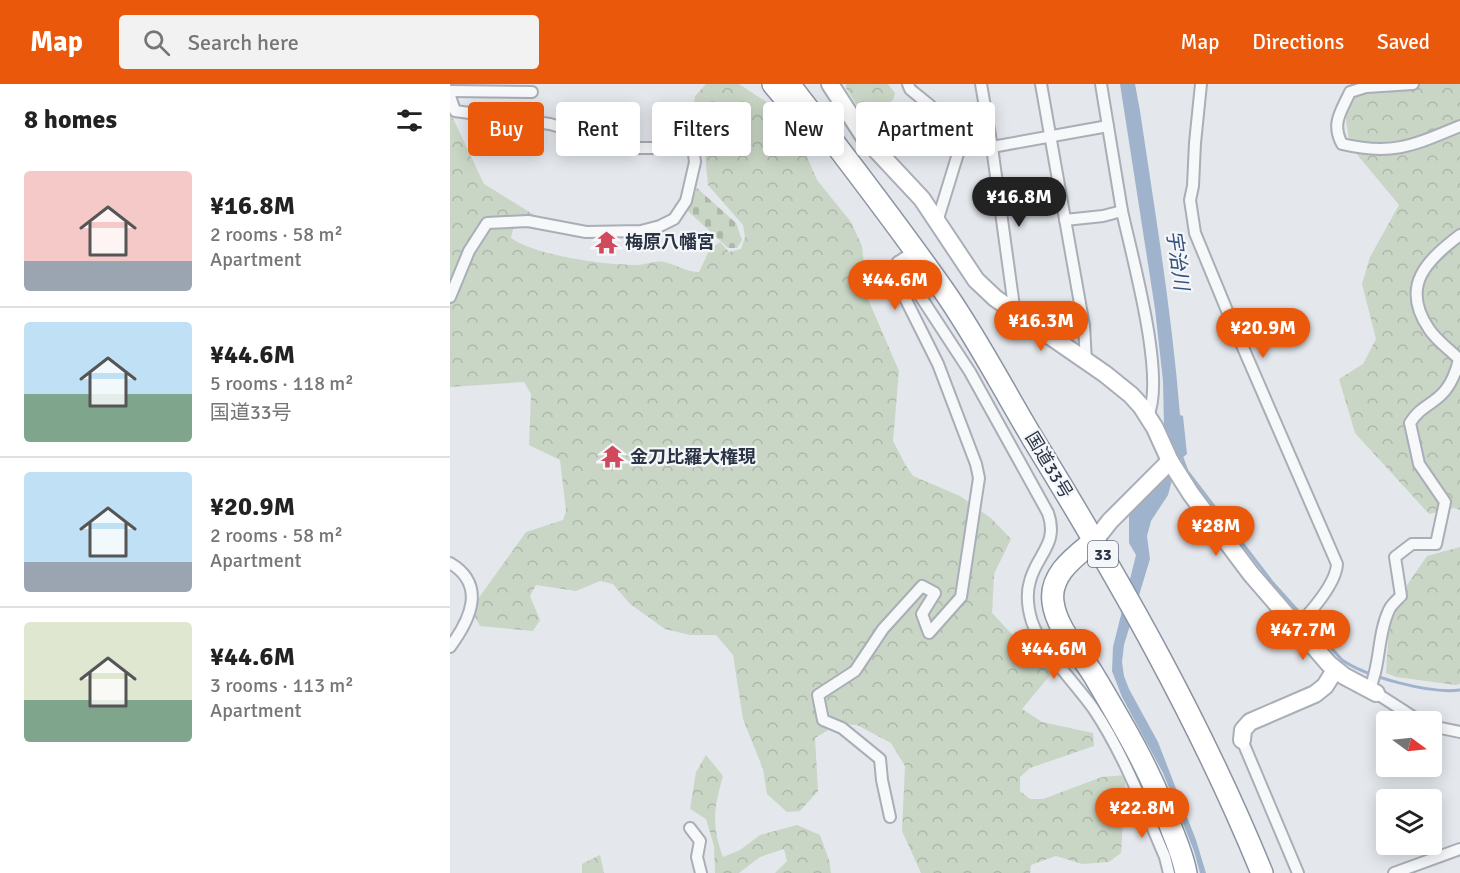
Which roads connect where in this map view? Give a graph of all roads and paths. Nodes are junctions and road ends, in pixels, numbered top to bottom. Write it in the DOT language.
graph roads {
  1 [pos="772,84"];
  2 [pos="789,84"];
  3 [pos="830,84"];
  4 [pos="908,84"];
  5 [pos="981,84"];
  6 [pos="1041,84"];
  7 [pos="1101,84"];
  8 [pos="1201,84"];
  9 [pos="1413,84"];
  10 [pos="450,91"];
  11 [pos="532,92"];
  12 [pos="450,96"];
  13 [pos="924,102"];
  14 [pos="984,102"];
  15 [pos="1108,126"];
  16 [pos="1460,126"];
  17 [pos="1050,137"];
  18 [pos="995,146"];
  19 [pos="957,156"];
  20 [pos="993,156"];
  21 [pos="1122,212"];
  22 [pos="1065,220"];
  23 [pos="937,222"];
  24 [pos="1460,235"];
  25 [pos="907,257"];
  26 [pos="450,297"];
  27 [pos="1016,314"];
  28 [pos="1086,361"];
  29 [pos="1148,416"];
  30 [pos="1170,461"];
  31 [pos="1095,540"];
  32 [pos="450,563"];
  33 [pos="1304,618"];
  34 [pos="450,647"];
  35 [pos="1335,670"];
  36 [pos="1374,682"];
  37 [pos="1408,711"];
  38 [pos="1442,728"];
  39 [pos="1460,732"];
  40 [pos="1242,740"];
  41 [pos="890,817"];
  42 [pos="690,828"];
  43 [pos="1460,849"];
  44 [pos="701,873"];
  45 [pos="1169,873"];
  46 [pos="1186,873"];
  47 [pos="1262,873"];
  48 [pos="1298,873"];
  49 [pos="1394,873"];
  1 -- 25 [label="highway, 33"];
  2 -- 25 [label="highway, 国道33号 / 33"];
  3 -- 23 [label="street"];
  4 -- 13 [label="street"];
  5 -- 14 [label="street"];
  6 -- 17 [label="street"];
  7 -- 15 [label="street"];
  8 -- 33 [label="street"];
  9 -- 16 [label="street"];
  10 -- 11 [label="street"];
  12 -- 26 [label="street"];
  15 -- 17 [label="street"];
  15 -- 21 [label="street"];
  17 -- 18 [label="street"];
  17 -- 22 [label="street"];
  19 -- 23 [label="street"];
  20 -- 27 [label="street"];
  21 -- 22 [label="street"];
  21 -- 29 [label="street"];
  22 -- 28 [label="street"];
  23 -- 27 [label="street"];
  24 -- 36 [label="street"];
  25 -- 31 [label="highway, 国道33号 / 33"];
  25 -- 41 [label="street"];
  25 -- 45 [label="street"];
  27 -- 28 [label="street"];
  28 -- 29 [label="street"];
  29 -- 30 [label="street"];
  30 -- 31 [label="street"];
  30 -- 33 [label="street"];
  31 -- 46 [label="highway"];
  31 -- 47 [label="highway, 国道33号 / 33"];
  32 -- 34 [label="street"];
  33 -- 35 [label="street"];
  35 -- 36 [label="street"];
  35 -- 40 [label="street"];
  36 -- 37 [label="street"];
  38 -- 39 [label="street"];
  40 -- 48 [label="street"];
  42 -- 44 [label="street"];
  43 -- 49 [label="street"];
}
